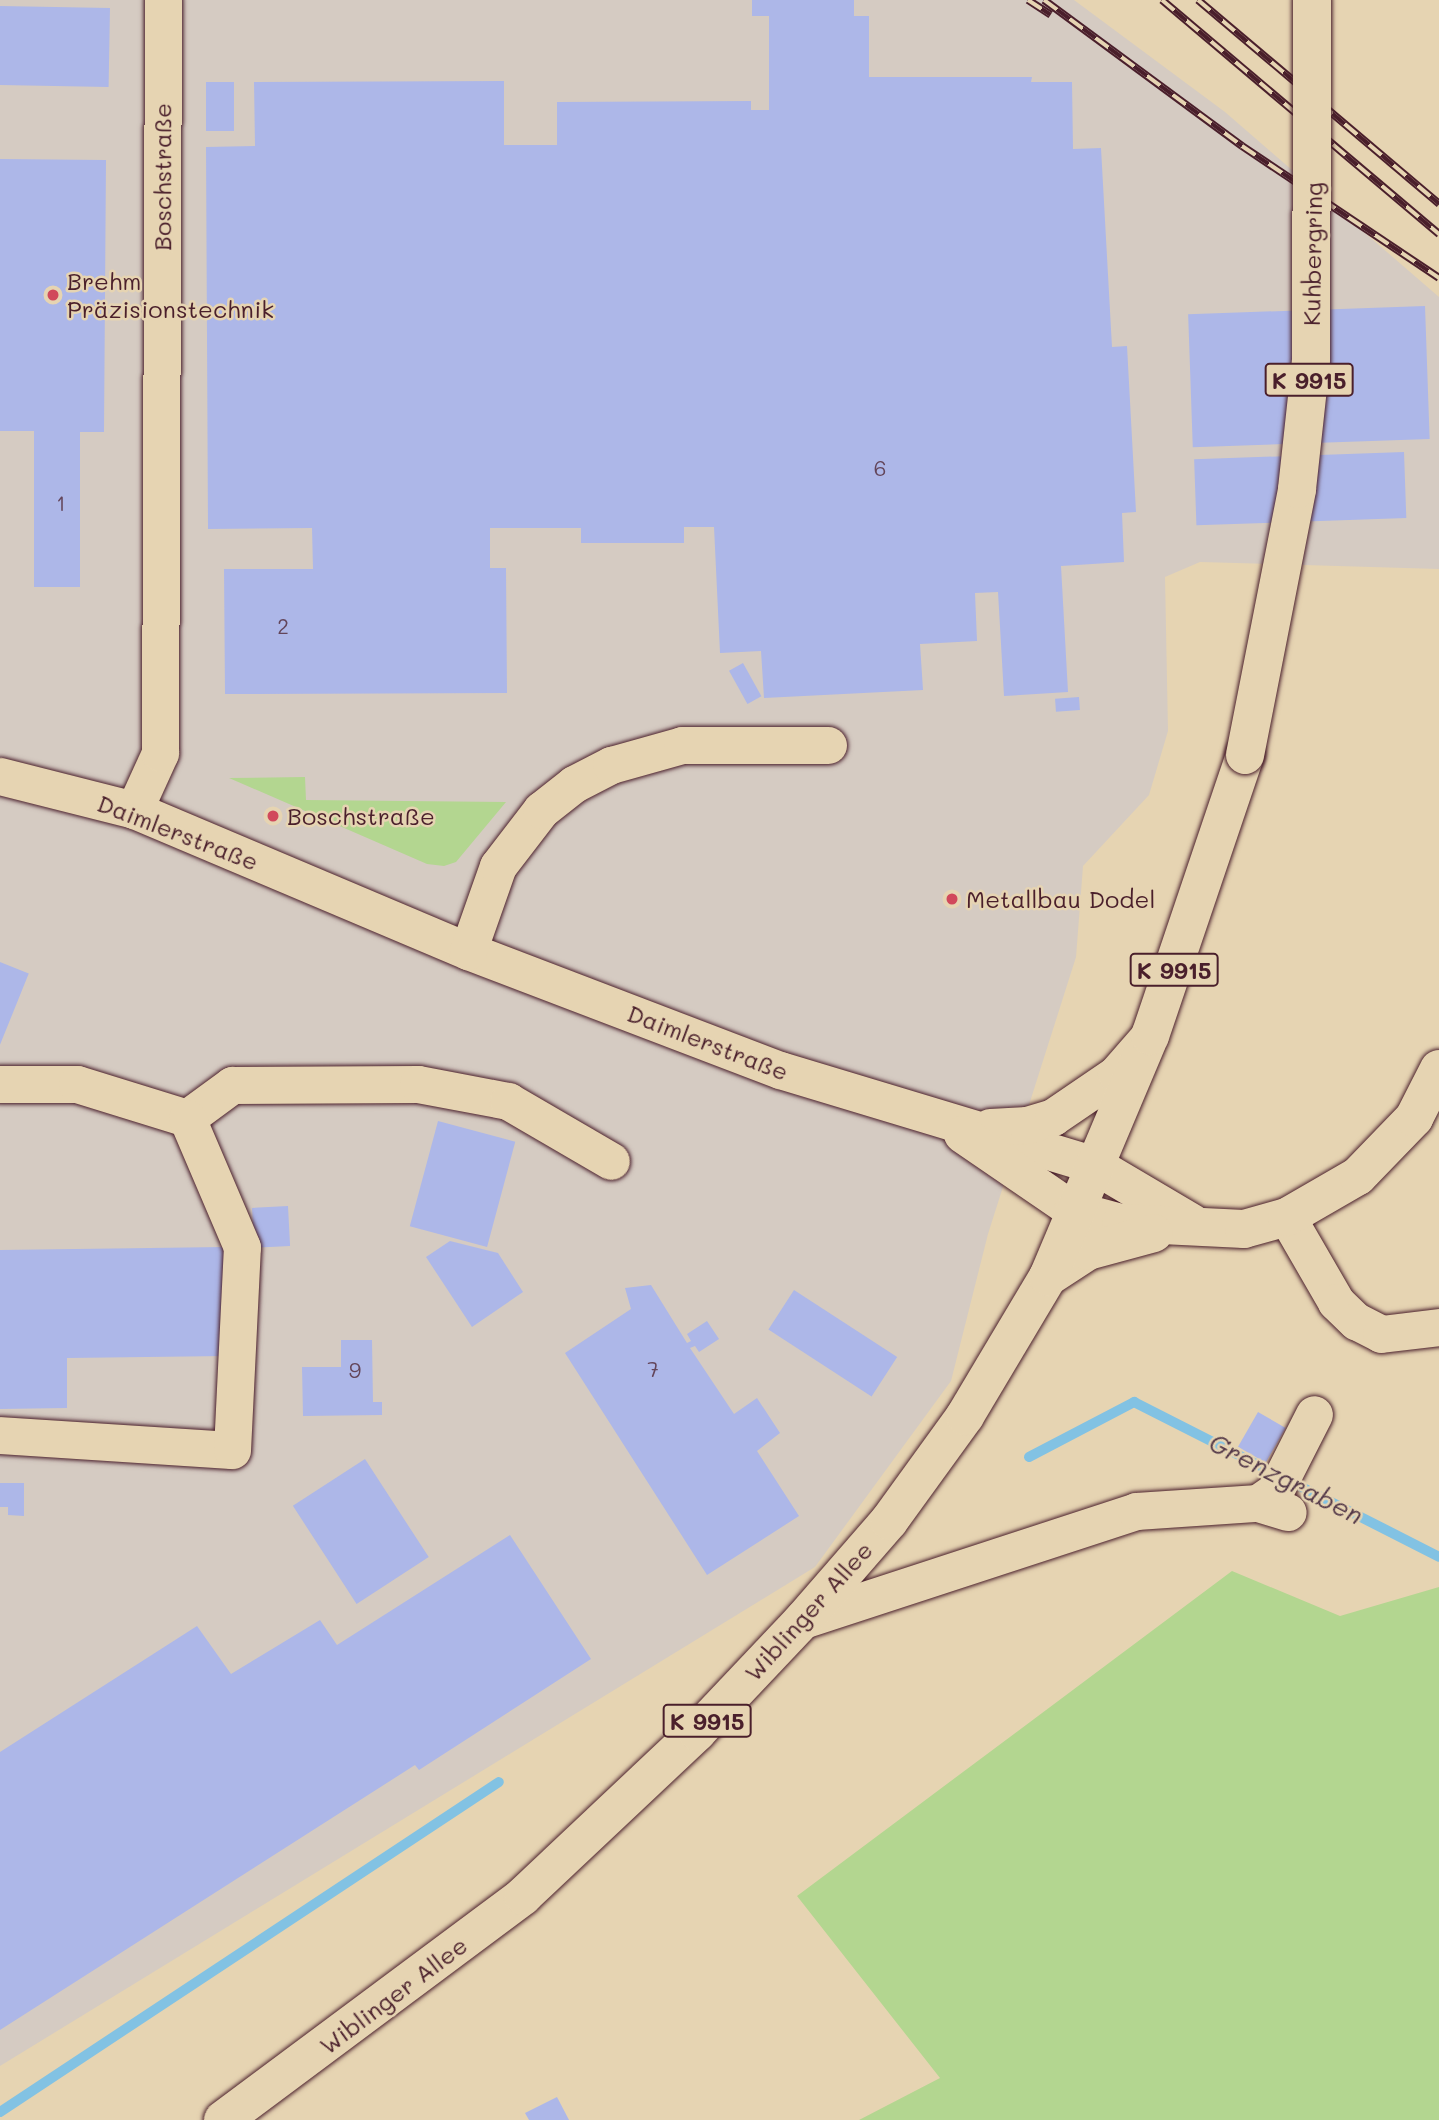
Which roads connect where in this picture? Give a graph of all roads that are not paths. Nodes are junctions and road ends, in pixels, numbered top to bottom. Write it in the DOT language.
graph roads {
  1 [pos="163,0"];
  2 [pos="1312,0"];
  3 [pos="828,745"];
  4 [pos="0,776"];
  5 [pos="134,810"];
  6 [pos="468,951"];
  7 [pos="1150,1036"];
  8 [pos="1439,1069"];
  9 [pos="0,1084"];
  10 [pos="187,1118"];
  11 [pos="950,1125"];
  12 [pos="611,1161"];
  13 [pos="1094,1165"];
  14 [pos="1073,1210"];
  15 [pos="1287,1217"];
  16 [pos="1198,1226"];
  17 [pos="1044,1285"];
  18 [pos="1439,1327"];
  19 [pos="1314,1414"];
  20 [pos="0,1435"];
  21 [pos="803,1620"];
  22 [pos="223,2120"];
  1 -- 5 [label="street, Boschstraße"];
  2 -- 7 [label="main road, Kuhbergring / K 9915, bridge"];
  3 -- 6 [label="street"];
  4 -- 5 [label="street, Daimlerstraße"];
  5 -- 6 [label="street, Daimlerstraße"];
  6 -- 11 [label="street, Daimlerstraße"];
  7 -- 11 [label="street, Daimlerstraße"];
  7 -- 13 [label="main road, Wiblinger Allee"];
  8 -- 15 [label="main road"];
  9 -- 10 [label="street"];
  10 -- 12 [label="street"];
  10 -- 20 [label="street"];
  11 -- 13 [label="street, Daimlerstraße"];
  11 -- 14 [label="street, Daimlerstraße"];
  13 -- 14 [label="main road, Wiblinger Allee"];
  13 -- 16 [label="main road"];
  14 -- 16 [label="main road"];
  14 -- 17 [label="main road, Wiblinger Allee / K 9915"];
  15 -- 16 [label="main road"];
  15 -- 18 [label="street"];
  16 -- 17 [label="main road"];
  17 -- 21 [label="main road, Wiblinger Allee / K 9915"];
  19 -- 21 [label="street"];
  21 -- 22 [label="main road, Wiblinger Allee / K 9915"];
}
